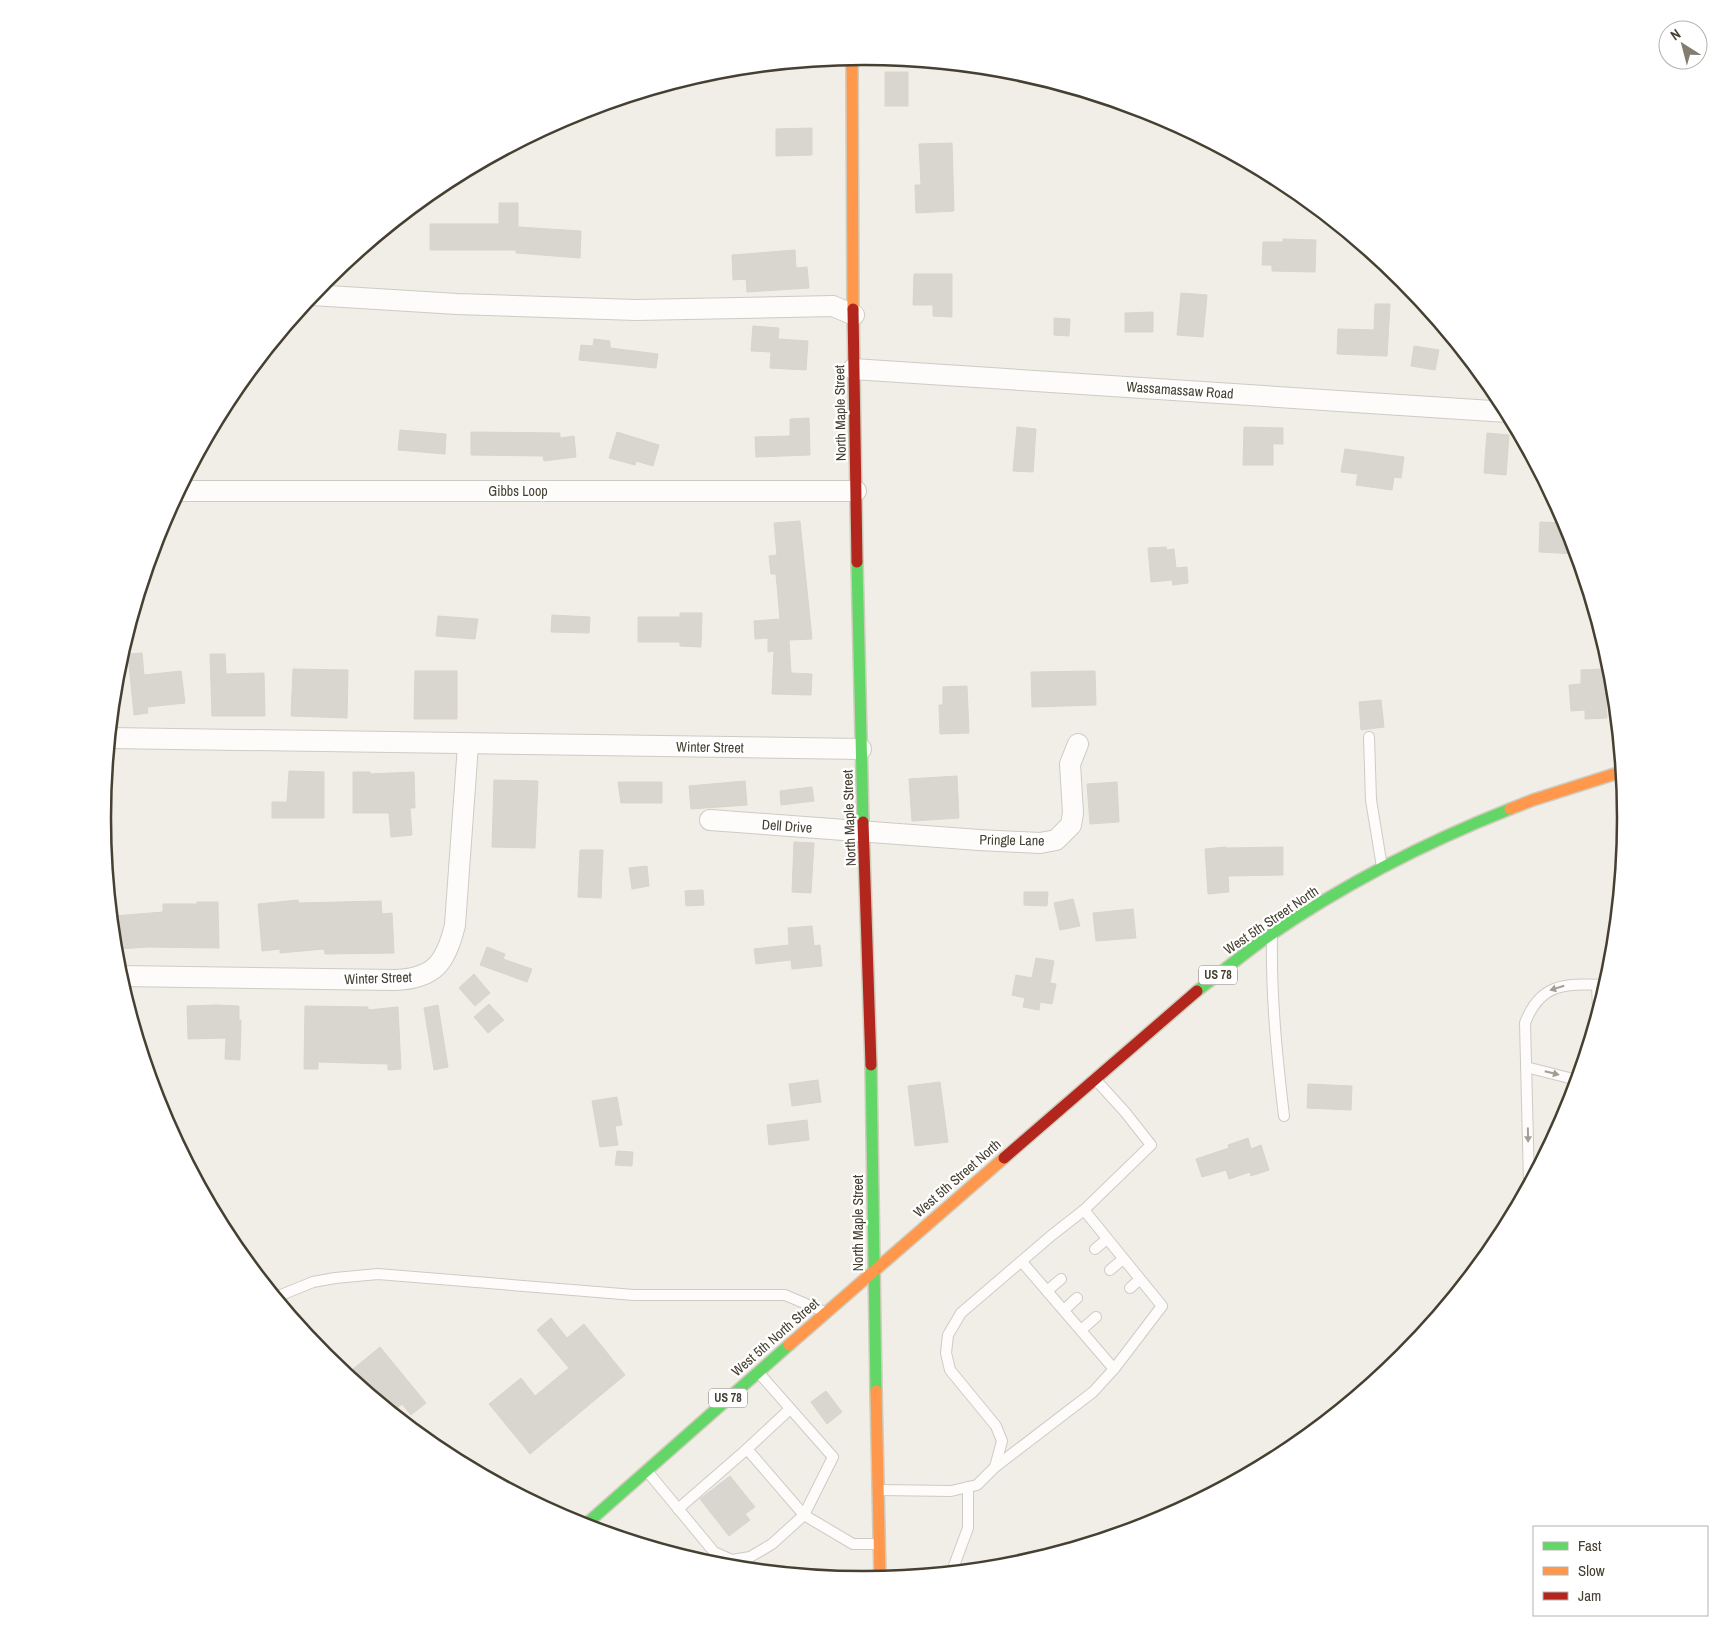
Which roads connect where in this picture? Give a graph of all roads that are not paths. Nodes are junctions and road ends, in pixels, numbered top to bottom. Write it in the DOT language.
graph roads {
  1 [pos="852,65"];
  2 [pos="323,296"];
  3 [pos="854,314"];
  4 [pos="853,369"];
  5 [pos="1497,411"];
  6 [pos="186,491"];
  7 [pos="856,491"];
  8 [pos="1369,737"];
  9 [pos="116,738"];
  10 [pos="1078,744"];
  11 [pos="468,745"];
  12 [pos="861,749"];
  13 [pos="1615,774"];
  14 [pos="710,820"];
  15 [pos="864,832"];
  16 [pos="1382,868"];
  17 [pos="1272,935"];
  18 [pos="128,976"];
  19 [pos="1598,985"];
  20 [pos="1526,1067"];
  21 [pos="1094,1078"];
  22 [pos="1570,1078"];
  23 [pos="1284,1116"];
  24 [pos="1529,1170"];
  25 [pos="1084,1210"];
  26 [pos="1107,1239"];
  27 [pos="1095,1249"];
  28 [pos="1122,1259"];
  29 [pos="1022,1262"];
  30 [pos="1110,1270"];
  31 [pos="873,1271"];
  32 [pos="1061,1279"];
  33 [pos="1139,1280"];
  34 [pos="1130,1288"];
  35 [pos="1047,1291"];
  36 [pos="282,1295"];
  37 [pos="1077,1298"];
  38 [pos="1064,1310"];
  39 [pos="826,1312"];
  40 [pos="1096,1317"];
  41 [pos="1081,1330"];
  42 [pos="1114,1368"];
  43 [pos="757,1372"];
  44 [pos="790,1409"];
  45 [pos="747,1448"];
  46 [pos="995,1466"];
  47 [pos="646,1471"];
  48 [pos="968,1487"];
  49 [pos="877,1490"];
  50 [pos="678,1508"];
  51 [pos="804,1515"];
  52 [pos="592,1520"];
  53 [pos="879,1544"];
  54 [pos="730,1559"];
  55 [pos="734,1560"];
  56 [pos="954,1566"];
  57 [pos="880,1570"];
  1 -- 3 [label="street, North Maple Street"];
  2 -- 3 [label="street"];
  3 -- 4 [label="street, North Maple Street"];
  4 -- 5 [label="street, Wassamassaw Road"];
  4 -- 7 [label="street, North Maple Street"];
  6 -- 7 [label="street, Gibbs Loop"];
  7 -- 12 [label="street, North Maple Street"];
  8 -- 16 [label="lane"];
  9 -- 11 [label="street, Winter Street"];
  10 -- 15 [label="street, Pringle Lane"];
  11 -- 12 [label="street, Winter Street"];
  11 -- 18 [label="street, Winter Street"];
  12 -- 15 [label="street, North Maple Street"];
  13 -- 16 [label="street, West 5th Street North / US 78"];
  14 -- 15 [label="street, Dell Drive"];
  15 -- 31 [label="street, North Maple Street"];
  16 -- 17 [label="street, West 5th Street North / US 78"];
  17 -- 21 [label="street, West 5th Street North / US 78"];
  17 -- 23 [label="lane"];
  19 -- 20 [label="lane, one-way"];
  20 -- 22 [label="lane, one-way"];
  20 -- 24 [label="lane, one-way"];
  21 -- 25 [label="lane"];
  21 -- 31 [label="street, West 5th Street North / US 78"];
  25 -- 26 [label="lane"];
  25 -- 29 [label="lane"];
  26 -- 27 [label="lane"];
  26 -- 28 [label="lane"];
  28 -- 30 [label="lane"];
  28 -- 33 [label="lane"];
  29 -- 35 [label="lane"];
  29 -- 46 [label="lane"];
  31 -- 39 [label="street, West 5th North Street / US 78"];
  31 -- 49 [label="street, North Maple Street"];
  32 -- 35 [label="lane"];
  33 -- 34 [label="lane"];
  33 -- 42 [label="lane"];
  35 -- 38 [label="lane"];
  36 -- 39 [label="lane"];
  37 -- 38 [label="lane"];
  38 -- 41 [label="lane"];
  39 -- 43 [label="street, West 5th North Street / US 78"];
  40 -- 41 [label="lane"];
  41 -- 42 [label="lane"];
  42 -- 46 [label="lane"];
  43 -- 44 [label="lane"];
  43 -- 47 [label="street, West 5th North Street / US 78"];
  44 -- 45 [label="lane"];
  44 -- 51 [label="lane"];
  45 -- 50 [label="lane"];
  45 -- 51 [label="lane"];
  46 -- 48 [label="lane"];
  47 -- 50 [label="lane"];
  47 -- 52 [label="street, West 5th North Street / US 78"];
  48 -- 49 [label="lane"];
  48 -- 56 [label="lane"];
  49 -- 53 [label="street, North Maple Street"];
  50 -- 54 [label="lane"];
  51 -- 53 [label="lane"];
  51 -- 55 [label="lane"];
  53 -- 57 [label="street, North Maple Street"];
}
